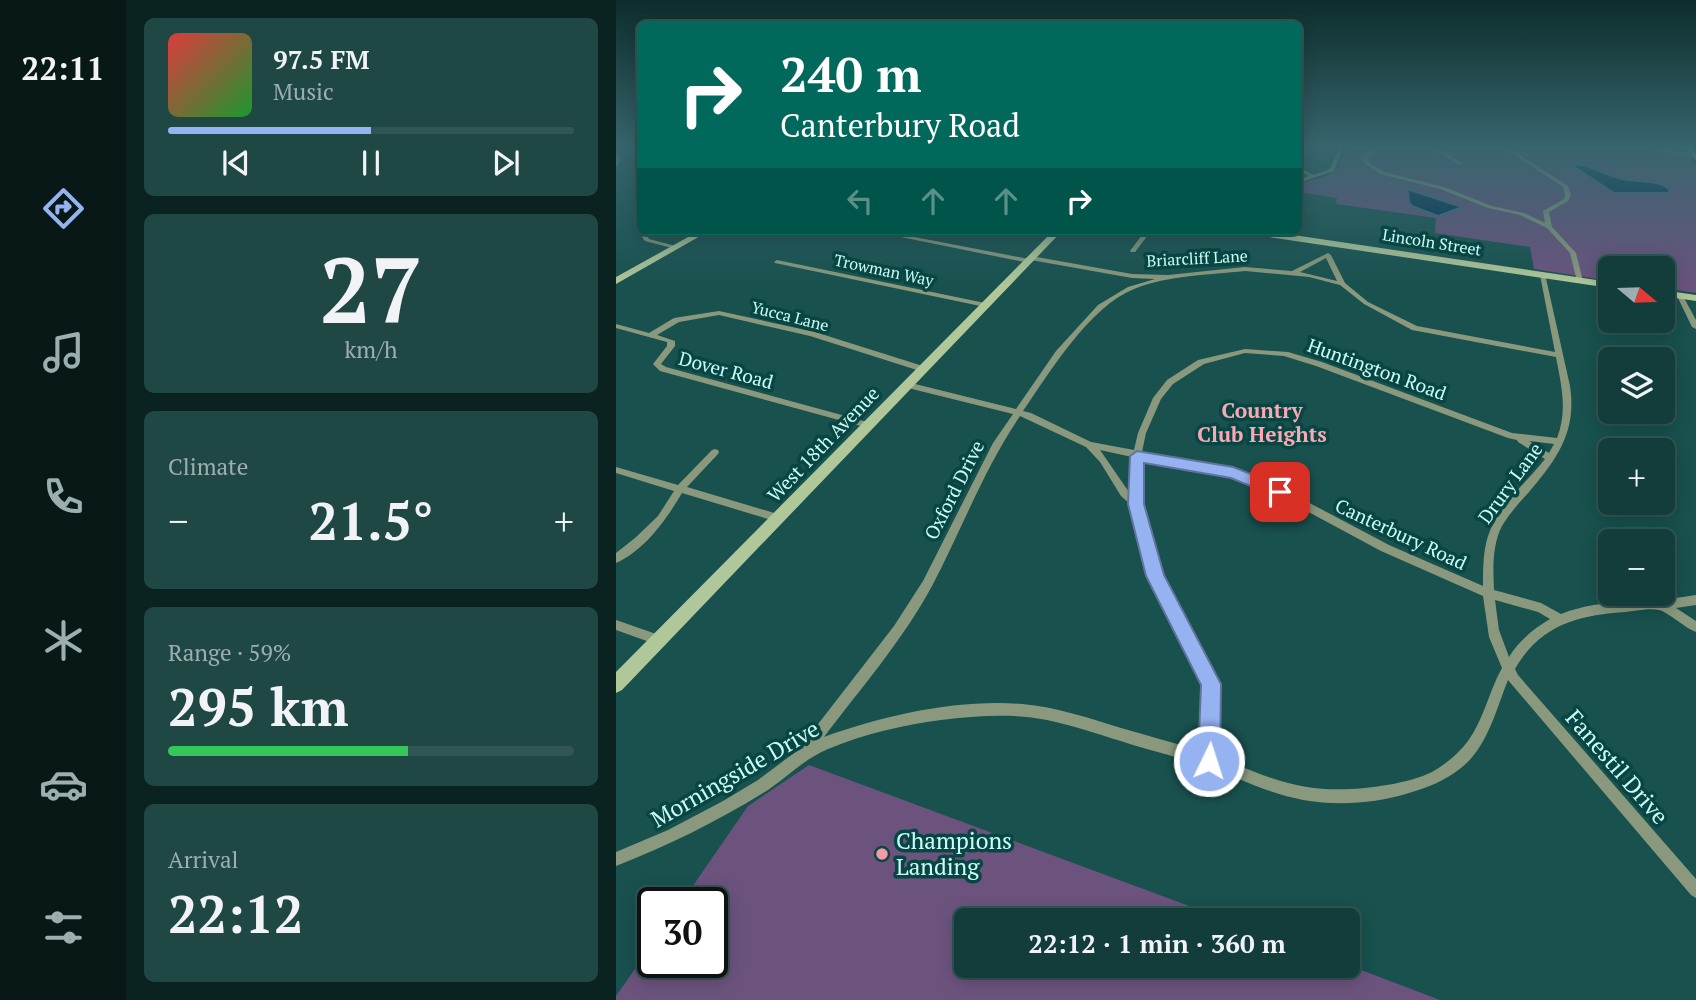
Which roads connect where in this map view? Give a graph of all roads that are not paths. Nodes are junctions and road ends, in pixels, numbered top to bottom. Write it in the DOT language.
graph roads {
  1 [pos="1454,193"];
  2 [pos="1567,193"];
  3 [pos="1546,211"];
  4 [pos="1522,214"];
  5 [pos="1549,227"];
  6 [pos="647,235"];
  7 [pos="698,235"];
  8 [pos="896,235"];
  9 [pos="1054,235"];
  10 [pos="1145,235"];
  11 [pos="1287,235"];
  12 [pos="1331,243"];
  13 [pos="676,247"];
  14 [pos="1133,251"];
  15 [pos="1328,255"];
  16 [pos="1030,259"];
  17 [pos="777,262"];
  18 [pos="1294,272"];
  19 [pos="1543,275"];
  20 [pos="1132,276"];
  21 [pos="1168,277"];
  22 [pos="616,281"];
  23 [pos="1580,281"];
  24 [pos="1598,283"];
  25 [pos="1342,284"];
  26 [pos="1138,286"];
  27 [pos="1675,295"];
  28 [pos="1681,296"];
  29 [pos="1696,298"];
  30 [pos="985,305"];
  31 [pos="616,326"];
  32 [pos="1696,327"];
  33 [pos="651,335"];
  34 [pos="1559,355"];
  35 [pos="923,369"];
  36 [pos="907,385"];
  37 [pos="1017,411"];
  38 [pos="869,425"];
  39 [pos="1511,436"];
  40 [pos="1560,442"];
  41 [pos="1089,445"];
  42 [pos="715,452"];
  43 [pos="1137,456"];
  44 [pos="1551,459"];
  45 [pos="616,471"];
  46 [pos="680,489"];
  47 [pos="1136,504"];
  48 [pos="778,518"];
  49 [pos="616,558"];
  50 [pos="1490,594"];
  51 [pos="1696,600"];
  52 [pos="1675,604"];
  53 [pos="1663,606"];
  54 [pos="1560,619"];
  55 [pos="616,625"];
  56 [pos="1696,627"];
  57 [pos="658,640"];
  58 [pos="1509,670"];
  59 [pos="616,684"];
  60 [pos="803,754"];
  61 [pos="1209,761"];
  62 [pos="616,859"];
  63 [pos="1696,890"];
  1 -- 4 [label="street"];
  2 -- 3 [label="street"];
  3 -- 4 [label="street"];
  3 -- 5 [label="street"];
  4 -- 5 [label="street"];
  5 -- 23 [label="street"];
  6 -- 13 [label="street"];
  7 -- 13 [label="street"];
  8 -- 16 [label="street, Briarcliff Lane"];
  9 -- 16 [label="street, West 18th Avenue"];
  10 -- 14 [label="street"];
  11 -- 12 [label="street, Lincoln Street"];
  12 -- 15 [label="street"];
  12 -- 19 [label="street, Lincoln Street"];
  13 -- 22 [label="street"];
  15 -- 18 [label="street"];
  15 -- 25 [label="street"];
  16 -- 20 [label="street, Briarcliff Lane"];
  16 -- 30 [label="street, West 18th Avenue"];
  17 -- 30 [label="street, Trowman Way"];
  18 -- 21 [label="street, Briarcliff Lane"];
  18 -- 25 [label="street, Briarcliff Lane"];
  19 -- 23 [label="street, Lincoln Street"];
  19 -- 34 [label="street, Drury Lane"];
  20 -- 21 [label="street, Briarcliff Lane"];
  20 -- 26 [label="street"];
  21 -- 26 [label="street, Oxford Drive"];
  23 -- 24 [label="street, Lincoln Street"];
  25 -- 34 [label="street, Briarcliff Lane"];
  26 -- 37 [label="street, Oxford Drive"];
  27 -- 28 [label="street"];
  28 -- 29 [label="street"];
  28 -- 32 [label="street"];
  30 -- 35 [label="street, West 18th Avenue"];
  31 -- 33 [label="street"];
  33 -- 35 [label="street, Yucca Lane"];
  33 -- 38 [label="street, Dover Road"];
  34 -- 40 [label="street, Drury Lane"];
  35 -- 36 [label="street, West 18th Avenue"];
  36 -- 37 [label="street, Canterbury Road"];
  36 -- 38 [label="street, West 18th Avenue"];
  37 -- 41 [label="street, Canterbury Road"];
  37 -- 60 [label="street, Oxford Drive"];
  38 -- 48 [label="street, West 18th Avenue"];
  39 -- 40 [label="street, Huntington Road"];
  39 -- 43 [label="street, Huntington Road"];
  39 -- 44 [label="street"];
  40 -- 44 [label="street, Drury Lane"];
  41 -- 43 [label="street, Canterbury Road"];
  41 -- 47 [label="street"];
  42 -- 46 [label="street"];
  43 -- 47 [label="street, Huntington Road"];
  43 -- 50 [label="street, Canterbury Road"];
  44 -- 50 [label="street, Drury Lane"];
  45 -- 46 [label="street"];
  46 -- 48 [label="street"];
  46 -- 49 [label="street"];
  47 -- 61 [label="street, Huntington Road"];
  48 -- 57 [label="street, West 18th Avenue"];
  50 -- 54 [label="street, Canterbury Road"];
  50 -- 58 [label="street, Drury Lane"];
  51 -- 52 [label="street, Morningside Drive"];
  53 -- 54 [label="street, Morningside Drive"];
  53 -- 56 [label="street"];
  54 -- 58 [label="street, Morningside Drive"];
  55 -- 57 [label="street"];
  57 -- 59 [label="street, West 18th Avenue"];
  58 -- 61 [label="street, Morningside Drive"];
  58 -- 63 [label="street, Fanestil Drive"];
  60 -- 61 [label="street, Morningside Drive"];
  60 -- 62 [label="street, Morningside Drive"];
}
